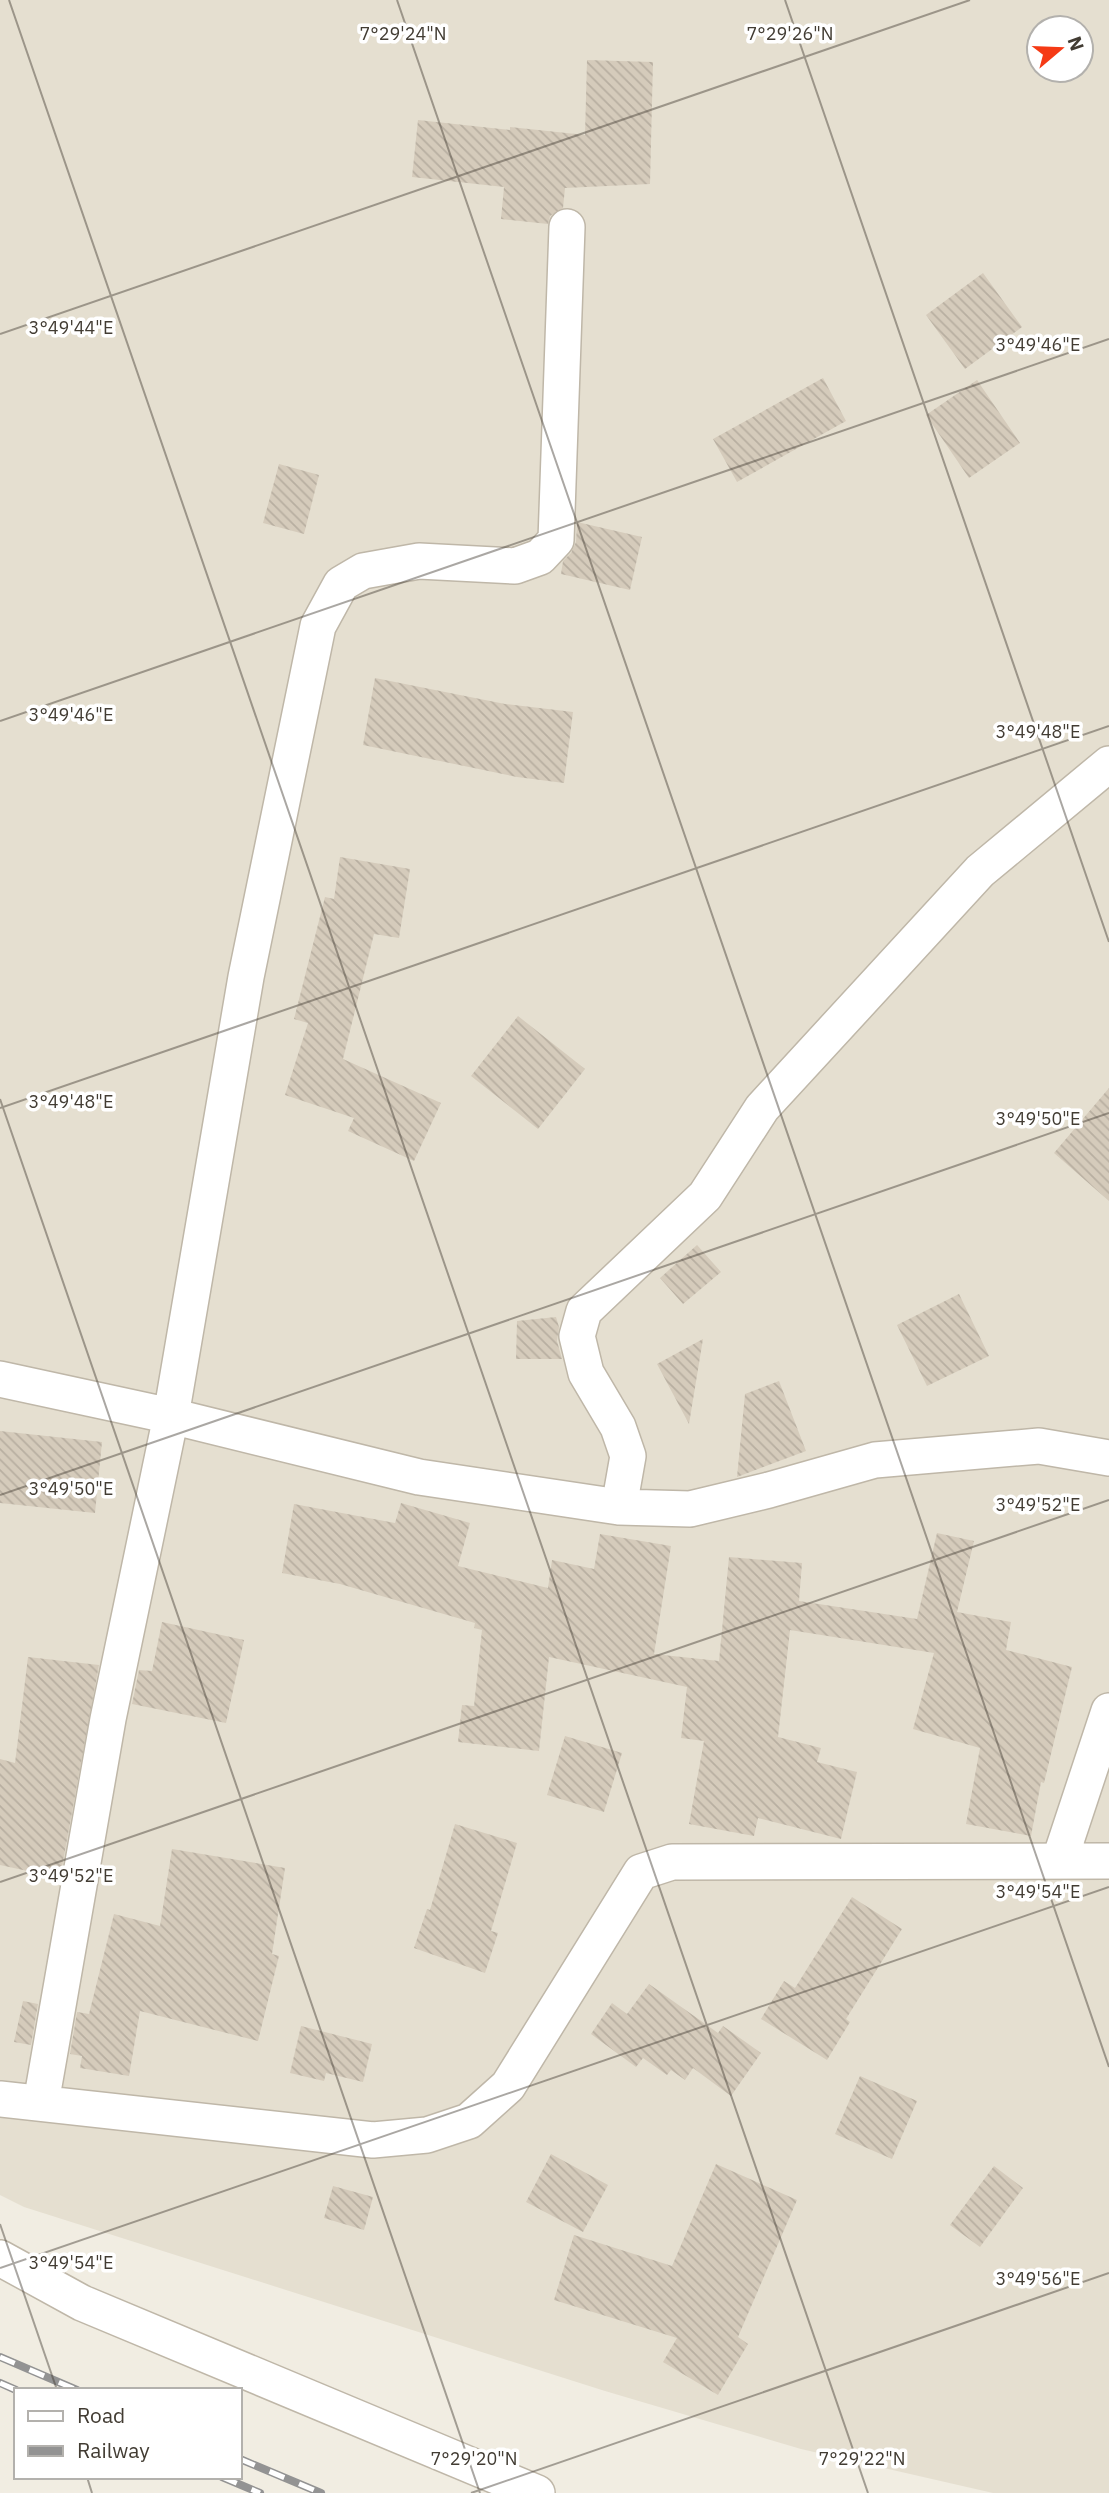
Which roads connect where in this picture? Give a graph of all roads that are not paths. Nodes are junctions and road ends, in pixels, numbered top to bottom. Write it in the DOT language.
graph roads {
  1 [pos="567,227"];
  2 [pos="1109,764"];
  3 [pos="0,1379"];
  4 [pos="171,1416"];
  5 [pos="1109,1458"];
  6 [pos="619,1507"];
  7 [pos="1109,1711"];
  8 [pos="1060,1859"];
  9 [pos="1109,1861"];
  10 [pos="0,2099"];
  11 [pos="41,2103"];
  12 [pos="0,2258"];
  13 [pos="537,2493"];
  1 -- 4 [label="street"];
  2 -- 6 [label="street"];
  3 -- 4 [label="street"];
  4 -- 6 [label="street"];
  4 -- 11 [label="street"];
  5 -- 6 [label="street"];
  7 -- 8 [label="street"];
  8 -- 9 [label="street"];
  8 -- 11 [label="street"];
  10 -- 11 [label="street"];
  12 -- 13 [label="street"];
}
